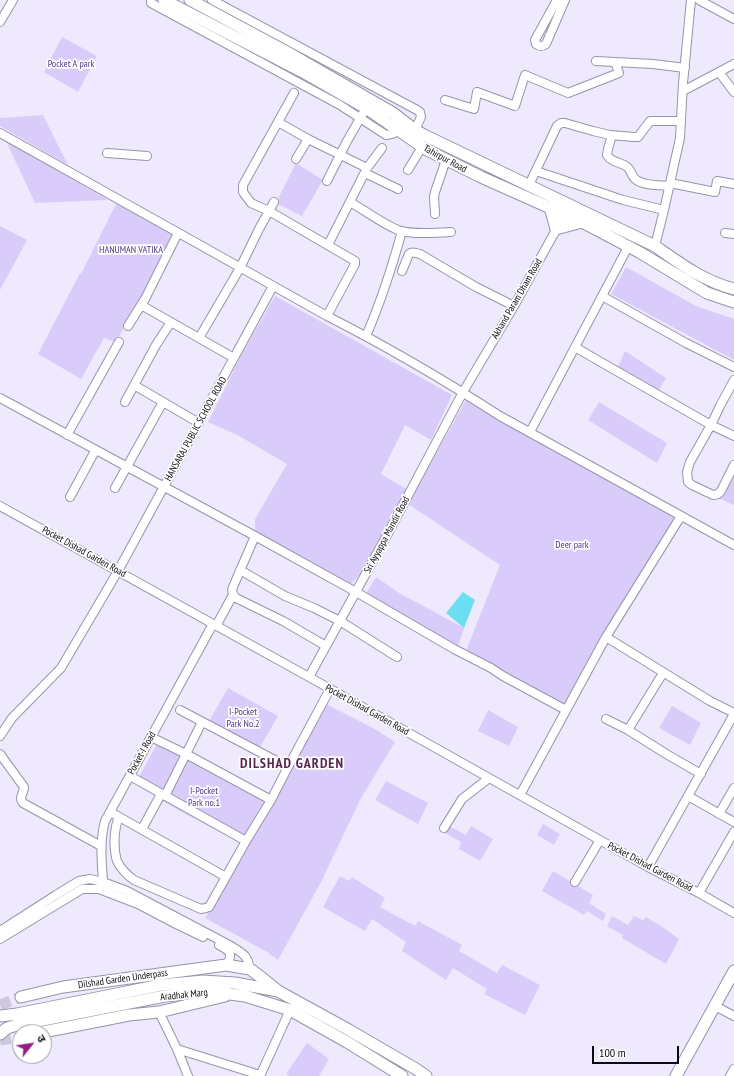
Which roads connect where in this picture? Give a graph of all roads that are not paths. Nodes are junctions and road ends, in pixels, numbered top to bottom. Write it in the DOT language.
graph roads {
  1 [pos="6,0"];
  2 [pos="13,0"];
  3 [pos="150,0"];
  4 [pos="190,0"];
  5 [pos="212,0"];
  6 [pos="557,0"];
  7 [pos="565,0"];
  8 [pos="691,0"];
  9 [pos="699,0"];
  10 [pos="167,1"];
  11 [pos="0,12"];
  12 [pos="185,16"];
  13 [pos="734,19"];
  14 [pos="0,22"];
  15 [pos="259,43"];
  16 [pos="596,61"];
  17 [pos="615,62"];
  18 [pos="734,64"];
  19 [pos="685,68"];
  20 [pos="718,72"];
  21 [pos="683,91"];
  22 [pos="734,92"];
  23 [pos="294,93"];
  24 [pos="445,100"];
  25 [pos="366,108"];
  26 [pos="360,118"];
  27 [pos="681,121"];
  28 [pos="278,122"];
  29 [pos="401,126"];
  30 [pos="415,130"];
  31 [pos="0,133"];
  32 [pos="612,135"];
  33 [pos="308,139"];
  34 [pos="422,147"];
  35 [pos="382,148"];
  36 [pos="107,153"];
  37 [pos="340,155"];
  38 [pos="147,156"];
  39 [pos="296,159"];
  40 [pos="446,160"];
  41 [pos="366,170"];
  42 [pos="408,170"];
  43 [pos="536,171"];
  44 [pos="327,181"];
  45 [pos="734,184"];
  46 [pos="530,185"];
  47 [pos="670,185"];
  48 [pos="398,189"];
  49 [pos="274,202"];
  50 [pos="350,202"];
  51 [pos="550,207"];
  52 [pos="567,209"];
  53 [pos="664,210"];
  54 [pos="269,211"];
  55 [pos="435,214"];
  56 [pos="582,222"];
  57 [pos="556,229"];
  58 [pos="402,231"];
  59 [pos="451,232"];
  60 [pos="725,232"];
  61 [pos="178,233"];
  62 [pos="734,234"];
  63 [pos="328,245"];
  64 [pos="628,246"];
  65 [pos="655,246"];
  66 [pos="240,268"];
  67 [pos="402,270"];
  68 [pos="273,286"];
  69 [pos="734,290"];
  70 [pos="602,296"];
  71 [pos="734,302"];
  72 [pos="141,305"];
  73 [pos="514,306"];
  74 [pos="326,316"];
  75 [pos="171,322"];
  76 [pos="128,326"];
  77 [pos="366,336"];
  78 [pos="199,338"];
  79 [pos="119,342"];
  80 [pos="575,347"];
  81 [pos="234,358"];
  82 [pos="734,367"];
  83 [pos="734,380"];
  84 [pos="134,385"];
  85 [pos="463,392"];
  86 [pos="0,398"];
  87 [pos="125,402"];
  88 [pos="163,402"];
  89 [pos="199,423"];
  90 [pos="711,425"];
  91 [pos="530,432"];
  92 [pos="67,435"];
  93 [pos="734,436"];
  94 [pos="95,451"];
  95 [pos="127,466"];
  96 [pos="734,466"];
  97 [pos="164,486"];
  98 [pos="115,488"];
  99 [pos="70,497"];
  100 [pos="0,506"];
  101 [pos="681,516"];
  102 [pos="255,536"];
  103 [pos="733,543"];
  104 [pos="240,570"];
  105 [pos="118,571"];
  106 [pos="356,592"];
  107 [pos="233,594"];
  108 [pos="340,621"];
  109 [pos="214,625"];
  110 [pos="606,637"];
  111 [pos="326,646"];
  112 [pos="397,657"];
  113 [pos="663,672"];
  114 [pos="309,676"];
  115 [pos="330,689"];
  116 [pos="180,710"];
  117 [pos="566,710"];
  118 [pos="734,714"];
  119 [pos="606,719"];
  120 [pos="202,722"];
  121 [pos="628,730"];
  122 [pos="0,736"];
  123 [pos="151,737"];
  124 [pos="0,754"];
  125 [pos="186,754"];
  126 [pos="288,768"];
  127 [pos="701,774"];
  128 [pos="130,776"];
  129 [pos="489,778"];
  130 [pos="734,788"];
  131 [pos="163,795"];
  132 [pos="520,795"];
  133 [pos="688,796"];
  134 [pos="271,800"];
  135 [pos="110,812"];
  136 [pos="719,814"];
  137 [pos="119,817"];
  138 [pos="734,822"];
  139 [pos="444,828"];
  140 [pos="142,830"];
  141 [pos="734,832"];
  142 [pos="600,840"];
  143 [pos="246,841"];
  144 [pos="101,846"];
  145 [pos="648,867"];
  146 [pos="226,877"];
  147 [pos="103,882"];
  148 [pos="575,882"];
  149 [pos="104,891"];
  150 [pos="699,893"];
  151 [pos="152,907"];
  152 [pos="734,913"];
  153 [pos="0,931"];
  154 [pos="0,939"];
  155 [pos="229,948"];
  156 [pos="226,965"];
  157 [pos="250,969"];
  158 [pos="734,971"];
  159 [pos="734,979"];
  160 [pos="278,991"];
  161 [pos="234,994"];
  162 [pos="21,997"];
  163 [pos="717,1007"];
  164 [pos="290,1010"];
  165 [pos="159,1012"];
  166 [pos="0,1016"];
  167 [pos="734,1016"];
  168 [pos="52,1030"];
  169 [pos="0,1034"];
  170 [pos="177,1049"];
  171 [pos="403,1061"];
  172 [pos="380,1063"];
  173 [pos="734,1069"];
  174 [pos="397,1075"];
  175 [pos="188,1076"];
  176 [pos="260,1076"];
  177 [pos="426,1076"];
  178 [pos="676,1076"];
  179 [pos="681,1076"];
  180 [pos="730,1076"];
  1 -- 11 [label="street"];
  2 -- 14 [label="street"];
  3 -- 12 [label="street"];
  4 -- 15 [label="main road, Tahirpur Road"];
  5 -- 30 [label="street"];
  6 -- 7 [label="street"];
  8 -- 19 [label="street"];
  9 -- 13 [label="street"];
  10 -- 12 [label="main road, Tahirpur Road"];
  12 -- 15 [label="main road, Tahirpur Road"];
  12 -- 26 [label="street"];
  15 -- 25 [label="main road, Tahirpur Road"];
  15 -- 29 [label="main road, Tahirpur Road"];
  16 -- 17 [label="street"];
  17 -- 19 [label="street"];
  17 -- 24 [label="street"];
  18 -- 20 [label="street"];
  19 -- 21 [label="street"];
  20 -- 21 [label="street"];
  20 -- 22 [label="street"];
  21 -- 27 [label="street"];
  23 -- 28 [label="street"];
  25 -- 26 [label="street"];
  25 -- 29 [label="main road, Tahirpur Road"];
  26 -- 29 [label="street"];
  26 -- 37 [label="street"];
  27 -- 32 [label="street"];
  27 -- 47 [label="street"];
  28 -- 33 [label="street"];
  28 -- 54 [label="street"];
  29 -- 30 [label="main road, Tahirpur Road"];
  29 -- 34 [label="main road, Tahirpur Road"];
  30 -- 46 [label="main road, Tahirpur Road"];
  31 -- 61 [label="street"];
  32 -- 43 [label="street"];
  32 -- 47 [label="street"];
  33 -- 37 [label="street"];
  33 -- 39 [label="street"];
  34 -- 40 [label="main road, Tahirpur Road"];
  34 -- 42 [label="street"];
  35 -- 41 [label="street"];
  36 -- 38 [label="street"];
  37 -- 41 [label="street"];
  37 -- 44 [label="street"];
  40 -- 51 [label="main road, Tahirpur Road"];
  40 -- 55 [label="street"];
  41 -- 48 [label="street"];
  41 -- 50 [label="street"];
  43 -- 46 [label="street"];
  43 -- 53 [label="street"];
  45 -- 47 [label="street"];
  46 -- 52 [label="main road, Tahirpur Road"];
  47 -- 53 [label="street"];
  49 -- 54 [label="street"];
  50 -- 58 [label="street"];
  50 -- 63 [label="street"];
  51 -- 52 [label="main road, Tahirpur Road"];
  51 -- 57 [label="main road"];
  52 -- 56 [label="main road, Tahirpur Road"];
  52 -- 57 [label="street, Akhand Param Dham Road"];
  52 -- 65 [label="main road, Tahirpur Road"];
  53 -- 65 [label="street"];
  54 -- 63 [label="street"];
  54 -- 66 [label="street"];
  56 -- 57 [label="main road"];
  56 -- 64 [label="main road, Tahirpur Road"];
  57 -- 73 [label="street, Akhand Param Dham Road"];
  58 -- 59 [label="street"];
  58 -- 77 [label="street"];
  60 -- 62 [label="street"];
  61 -- 66 [label="street"];
  61 -- 72 [label="street"];
  63 -- 74 [label="street"];
  64 -- 70 [label="street"];
  64 -- 71 [label="main road, Tahirpur Road"];
  65 -- 69 [label="main road, Tahirpur Road"];
  66 -- 68 [label="street"];
  66 -- 78 [label="street"];
  67 -- 73 [label="street"];
  68 -- 74 [label="street"];
  68 -- 81 [label="street, HANSARAJ PUBLIC SCHOOL ROAD"];
  70 -- 80 [label="street"];
  70 -- 82 [label="street"];
  72 -- 75 [label="street"];
  72 -- 76 [label="street"];
  73 -- 85 [label="street, Akhand Param Dham Road"];
  74 -- 77 [label="street"];
  75 -- 78 [label="street"];
  75 -- 84 [label="street"];
  77 -- 85 [label="street"];
  78 -- 81 [label="street"];
  79 -- 92 [label="street"];
  80 -- 90 [label="street"];
  80 -- 91 [label="street"];
  81 -- 89 [label="street, HANSARAJ PUBLIC SCHOOL ROAD"];
  83 -- 90 [label="street"];
  84 -- 87 [label="street"];
  84 -- 88 [label="street"];
  85 -- 91 [label="street"];
  85 -- 106 [label="street, Sri Ayyappa Mandir Road"];
  86 -- 92 [label="street"];
  88 -- 89 [label="street"];
  88 -- 95 [label="street"];
  89 -- 97 [label="street, HANSARAJ PUBLIC SCHOOL ROAD"];
  90 -- 93 [label="street"];
  90 -- 96 [label="street"];
  91 -- 101 [label="street"];
  92 -- 94 [label="street"];
  94 -- 95 [label="street"];
  94 -- 99 [label="street"];
  95 -- 97 [label="street"];
  95 -- 98 [label="street"];
  97 -- 102 [label="street"];
  97 -- 105 [label="street, HANSARAJ PUBLIC SCHOOL ROAD"];
  100 -- 105 [label="street, Pocket Dishad Garden Road"];
  101 -- 103 [label="street"];
  101 -- 110 [label="street"];
  102 -- 104 [label="street, Pocket-I Road"];
  102 -- 106 [label="street"];
  104 -- 107 [label="street, Pocket-I Road"];
  104 -- 108 [label="street"];
  105 -- 109 [label="street, Pocket Dishad Garden Road"];
  105 -- 122 [label="street, HANSARAJ PUBLIC SCHOOL ROAD"];
  106 -- 108 [label="street, Sri Ayyappa Mandir Road"];
  106 -- 117 [label="street"];
  107 -- 109 [label="street, Pocket-I Road"];
  107 -- 111 [label="street"];
  108 -- 111 [label="street, Sri Ayyappa Mandir Road"];
  108 -- 112 [label="street"];
  109 -- 114 [label="street, Pocket Dishad Garden Road"];
  109 -- 123 [label="street, Pocket-I Road"];
  110 -- 113 [label="street"];
  110 -- 117 [label="street"];
  111 -- 114 [label="street, Sri Ayyappa Mandir Road"];
  113 -- 118 [label="street"];
  113 -- 121 [label="street"];
  114 -- 115 [label="street, Pocket Dishad Garden Road"];
  115 -- 126 [label="street"];
  115 -- 129 [label="street, Pocket Dishad Garden Road"];
  116 -- 120 [label="street"];
  117 -- 132 [label="street"];
  118 -- 127 [label="street"];
  119 -- 121 [label="street"];
  120 -- 125 [label="street"];
  120 -- 126 [label="street"];
  121 -- 127 [label="street"];
  123 -- 125 [label="street"];
  123 -- 128 [label="street, Pocket-I Road"];
  124 -- 144 [label="street"];
  125 -- 131 [label="street"];
  125 -- 134 [label="street"];
  126 -- 134 [label="street"];
  127 -- 133 [label="street"];
  128 -- 131 [label="street"];
  128 -- 135 [label="street, Pocket-I Road"];
  129 -- 132 [label="street, Pocket Dishad Garden Road"];
  129 -- 139 [label="street"];
  130 -- 136 [label="street"];
  131 -- 140 [label="street"];
  131 -- 143 [label="street"];
  132 -- 142 [label="street, Pocket Dishad Garden Road"];
  133 -- 136 [label="street"];
  133 -- 145 [label="street"];
  134 -- 143 [label="street"];
  135 -- 137 [label="street"];
  135 -- 144 [label="street, Pocket-I Road"];
  136 -- 138 [label="street"];
  137 -- 140 [label="street"];
  137 -- 146 [label="street"];
  140 -- 146 [label="street"];
  141 -- 150 [label="street"];
  142 -- 145 [label="street, Pocket Dishad Garden Road"];
  142 -- 148 [label="street"];
  143 -- 146 [label="street"];
  144 -- 147 [label="street, Pocket-I Road"];
  145 -- 150 [label="street, Pocket Dishad Garden Road"];
  147 -- 149 [label="street, Pocket-I Road"];
  147 -- 151 [label="street"];
  147 -- 153 [label="street"];
  149 -- 151 [label="street"];
  149 -- 154 [label="street"];
  150 -- 152 [label="street, Pocket Dishad Garden Road"];
  151 -- 155 [label="street"];
  155 -- 156 [label="street"];
  155 -- 157 [label="street"];
  156 -- 157 [label="main road, Aradhak Marg"];
  156 -- 162 [label="main road, Dilshad Garden Underpass"];
  157 -- 160 [label="main road, Aradhak Marg"];
  158 -- 163 [label="main road"];
  159 -- 163 [label="main road"];
  160 -- 166 [label="main road, Aradhak Marg"];
  160 -- 171 [label="main road, Aradhak Marg"];
  161 -- 164 [label="main road, Aradhak Marg"];
  161 -- 165 [label="main road"];
  161 -- 169 [label="main road, Aradhak Marg"];
  163 -- 167 [label="street"];
  163 -- 178 [label="main road"];
  163 -- 179 [label="main road"];
  164 -- 172 [label="main road, Aradhak Marg"];
  164 -- 176 [label="street"];
  165 -- 168 [label="main road"];
  165 -- 170 [label="street"];
  170 -- 175 [label="street"];
  170 -- 176 [label="street"];
  171 -- 172 [label="main road"];
  171 -- 177 [label="main road, Aradhak Marg"];
  172 -- 174 [label="main road, Aradhak Marg"];
  173 -- 180 [label="street"];
}
